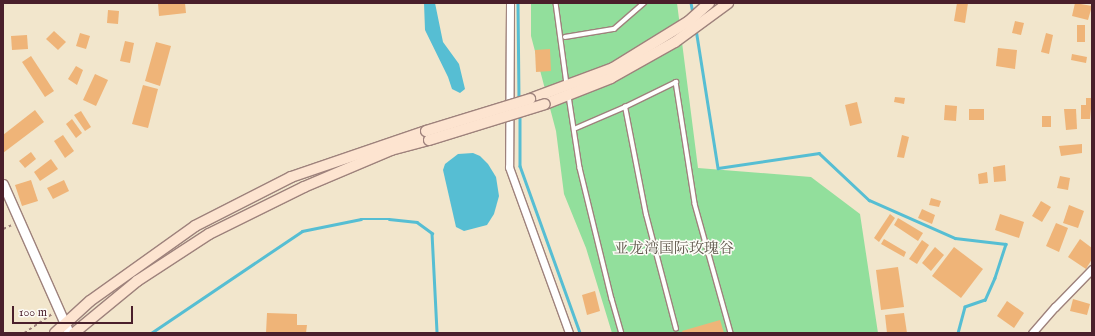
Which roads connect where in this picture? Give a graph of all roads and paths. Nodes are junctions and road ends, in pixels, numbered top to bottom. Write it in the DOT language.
graph roads {
  1 [pos="510,3"];
  2 [pos="556,3"];
  3 [pos="644,3"];
  4 [pos="709,3"];
  5 [pos="728,3"];
  6 [pos="565,37"];
  7 [pos="625,107"];
  8 [pos="574,129"];
  9 [pos="427,136"];
  10 [pos="3,184"];
  11 [pos="1092,269"];
  12 [pos="58,310"];
  13 [pos="67,329"];
  14 [pos="676,329"];
  15 [pos="24,333"];
  16 [pos="56,333"];
  17 [pos="74,333"];
  18 [pos="569,333"];
  19 [pos="622,333"];
  20 [pos="731,333"];
  21 [pos="1032,333"];
  1 -- 18 [label="street"];
  2 -- 8 [label="lane"];
  3 -- 6 [label="lane"];
  4 -- 9 [label="main road, bridge"];
  5 -- 9 [label="main road, bridge"];
  7 -- 8 [label="lane"];
  7 -- 14 [label="lane"];
  7 -- 20 [label="lane"];
  8 -- 19 [label="lane"];
  9 -- 13 [label="main road"];
  9 -- 17 [label="main road"];
  10 -- 12 [label="street"];
  11 -- 21 [label="street"];
  12 -- 13 [label="street"];
  12 -- 15 [label="path"];
  13 -- 16 [label="main road"];
}
